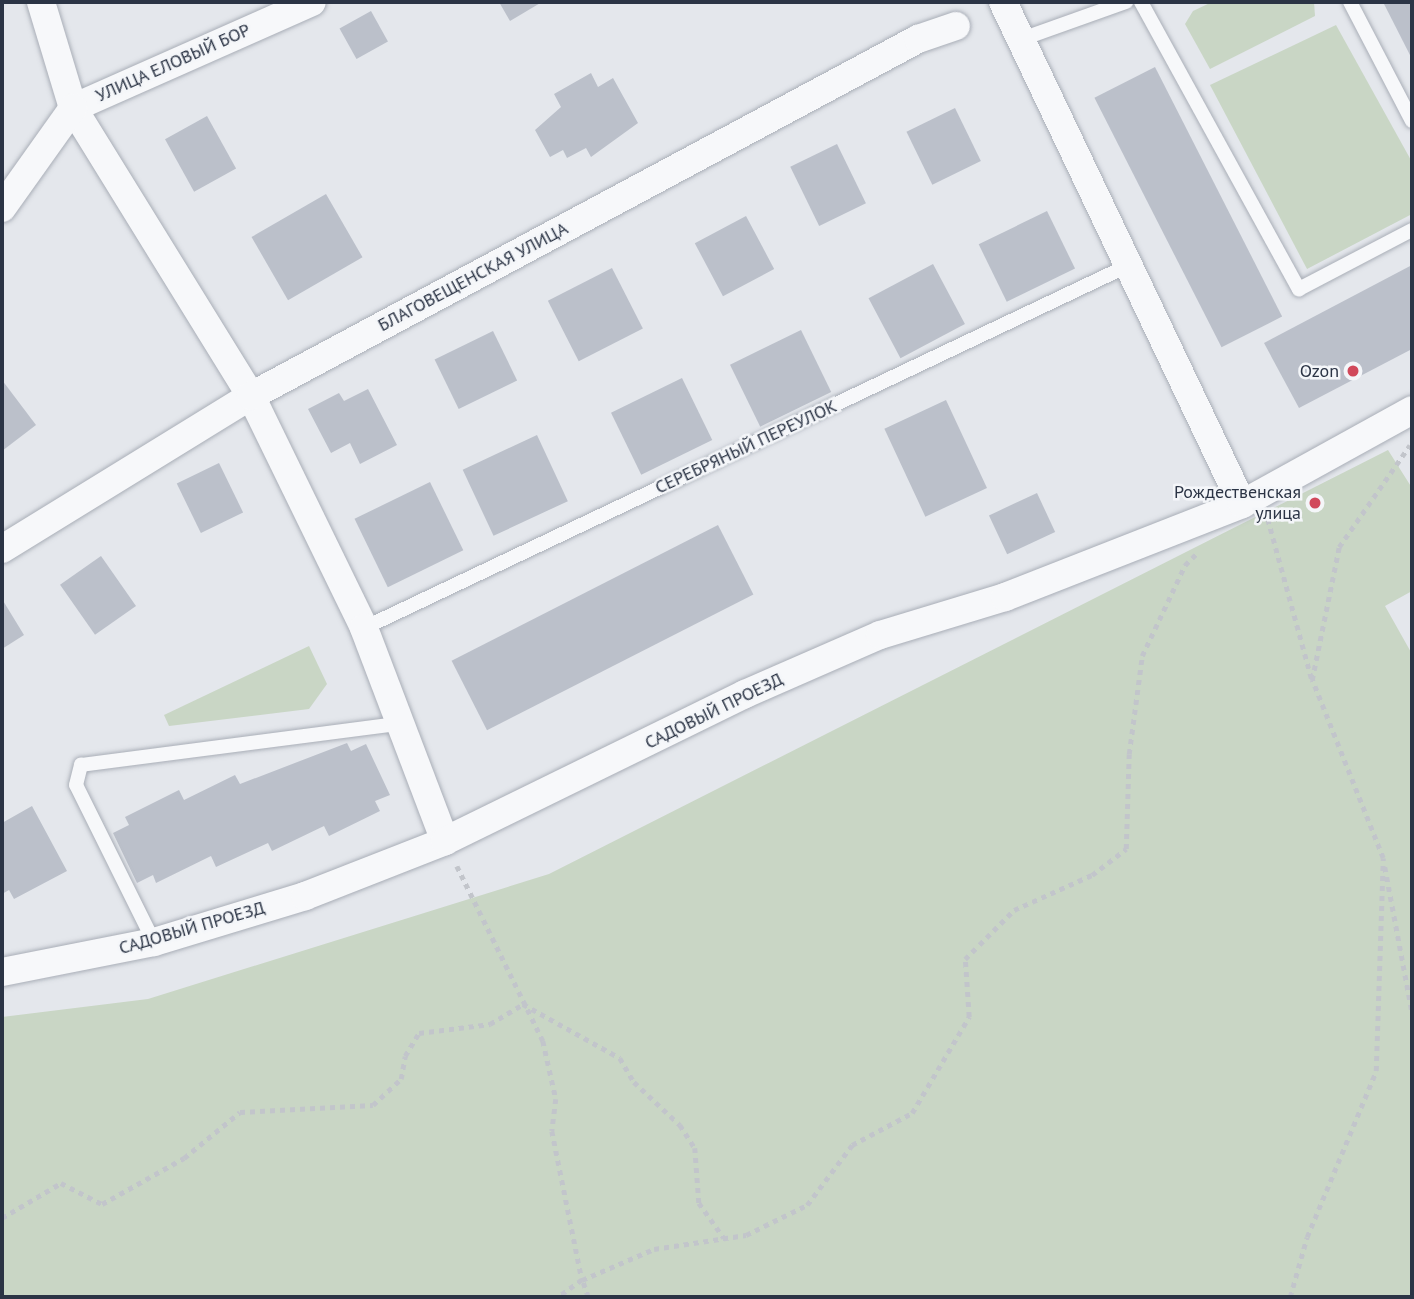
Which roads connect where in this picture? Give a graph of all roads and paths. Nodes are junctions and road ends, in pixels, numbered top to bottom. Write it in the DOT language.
graph roads {
  1 [pos="41,2"];
  2 [pos="312,2"];
  3 [pos="1003,2"];
  4 [pos="1126,2"];
  5 [pos="1142,2"];
  6 [pos="1350,2"];
  7 [pos="956,26"];
  8 [pos="1019,40"];
  9 [pos="73,108"];
  10 [pos="1412,121"];
  11 [pos="2,208"];
  12 [pos="1412,230"];
  13 [pos="1128,266"];
  14 [pos="251,396"];
  15 [pos="1412,410"];
  16 [pos="1412,441"];
  17 [pos="1251,499"];
  18 [pos="1204,547"];
  19 [pos="2,549"];
  20 [pos="364,628"];
  21 [pos="1312,680"];
  22 [pos="403,723"];
  23 [pos="445,841"];
  24 [pos="1383,858"];
  25 [pos="154,942"];
  26 [pos="2,972"];
  27 [pos="523,1004"];
  28 [pos="1412,1011"];
  29 [pos="2,1217"];
  30 [pos="724,1238"];
  31 [pos="582,1280"];
  32 [pos="559,1297"];
  33 [pos="588,1297"];
  34 [pos="1290,1297"];
  1 -- 9 [label="street"];
  2 -- 9 [label="street, УЛИЦА ЕЛОВЫЙ БОР"];
  3 -- 8 [label="street"];
  4 -- 8 [label="lane"];
  5 -- 12 [label="lane"];
  6 -- 10 [label="lane"];
  7 -- 14 [label="street, БЛАГОВЕЩЕНСКАЯ УЛИЦА"];
  8 -- 13 [label="street"];
  9 -- 11 [label="street"];
  9 -- 14 [label="street"];
  13 -- 17 [label="street"];
  13 -- 20 [label="lane, СЕРЕБРЯНЫЙ ПЕРЕУЛОК"];
  14 -- 19 [label="street, БЛАГОВЕЩЕНСКАЯ УЛИЦА"];
  14 -- 20 [label="street"];
  15 -- 17 [label="street, САДОВЫЙ ПРОЕЗД"];
  16 -- 21 [label="path"];
  17 -- 21 [label="path"];
  17 -- 23 [label="street, САДОВЫЙ ПРОЕЗД"];
  18 -- 30 [label="path"];
  20 -- 22 [label="street"];
  21 -- 24 [label="path"];
  22 -- 23 [label="street"];
  22 -- 25 [label="lane"];
  23 -- 25 [label="street, САДОВЫЙ ПРОЕЗД"];
  23 -- 27 [label="path"];
  24 -- 28 [label="path"];
  24 -- 34 [label="path"];
  25 -- 26 [label="street, САДОВЫЙ ПРОЕЗД"];
  27 -- 29 [label="path"];
  27 -- 30 [label="path"];
  27 -- 31 [label="path"];
  30 -- 31 [label="path"];
  31 -- 32 [label="path"];
  31 -- 33 [label="path"];
}
